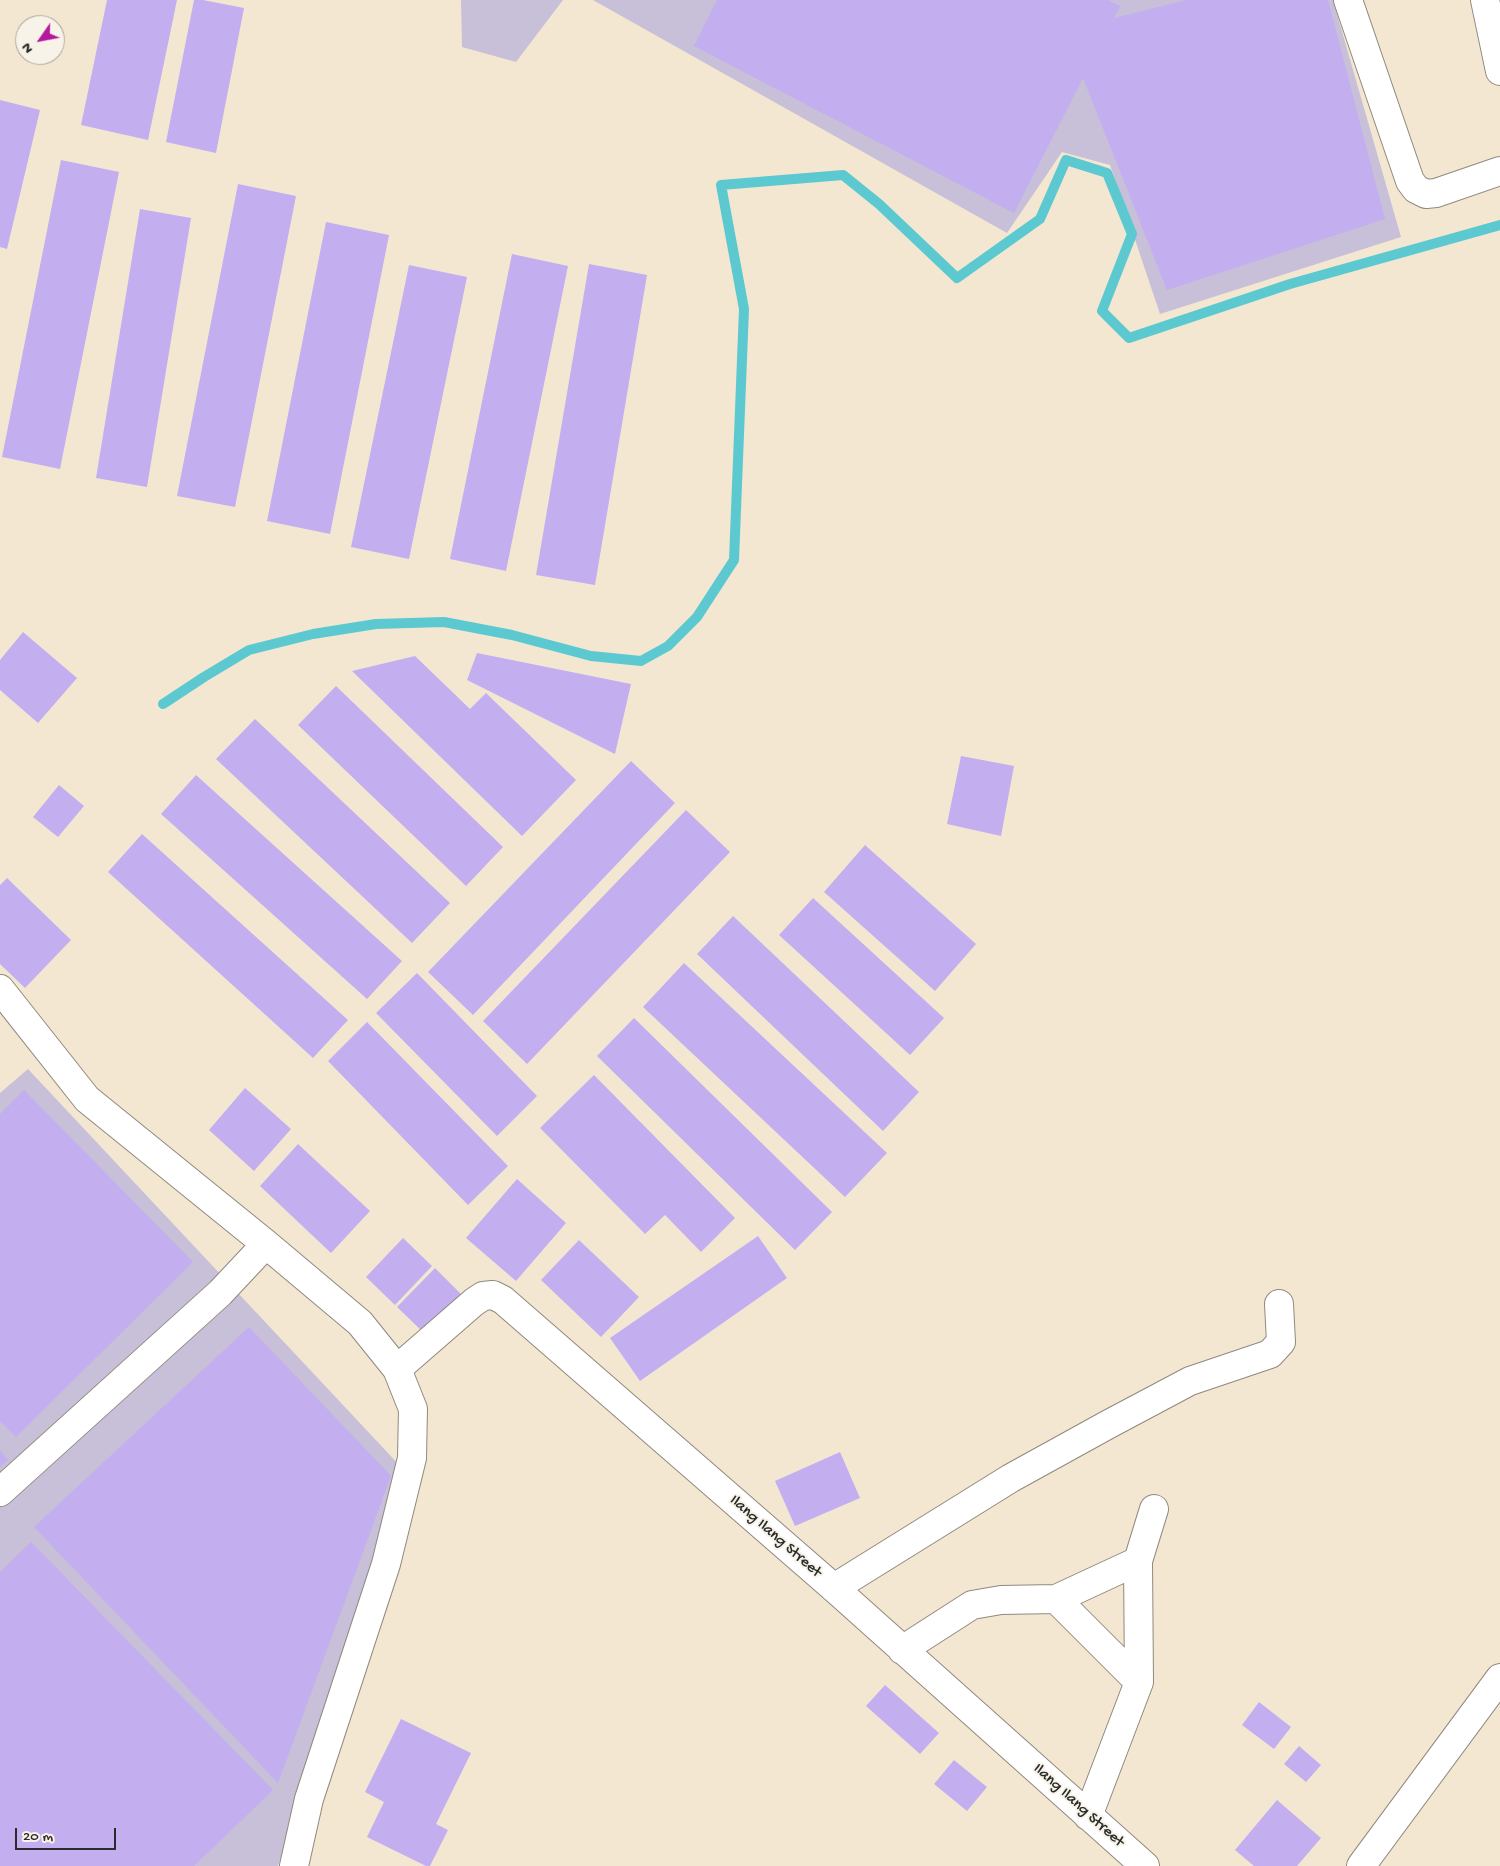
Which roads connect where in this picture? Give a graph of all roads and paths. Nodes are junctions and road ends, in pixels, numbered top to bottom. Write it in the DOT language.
graph roads {
  1 [pos="1348,0"];
  2 [pos="1484,0"];
  3 [pos="1500,71"];
  4 [pos="1500,171"];
  5 [pos="0,989"];
  6 [pos="266,1244"];
  7 [pos="1279,1304"];
  8 [pos="397,1369"];
  9 [pos="0,1492"];
  10 [pos="1154,1509"];
  11 [pos="1138,1561"];
  12 [pos="834,1588"];
  13 [pos="1056,1599"];
  14 [pos="902,1650"];
  15 [pos="1500,1678"];
  16 [pos="1138,1682"];
  17 [pos="1088,1816"];
  18 [pos="294,1866"];
  19 [pos="1145,1866"];
  20 [pos="1361,1866"];
  1 -- 4 [label="street"];
  2 -- 3 [label="street"];
  5 -- 6 [label="street"];
  6 -- 8 [label="street"];
  6 -- 9 [label="street"];
  7 -- 12 [label="street"];
  8 -- 12 [label="street, Ilang Ilang Street"];
  8 -- 18 [label="street"];
  10 -- 11 [label="street"];
  11 -- 13 [label="street"];
  11 -- 16 [label="street"];
  12 -- 14 [label="street, Ilang Ilang Street"];
  13 -- 14 [label="street"];
  13 -- 16 [label="street"];
  14 -- 17 [label="street, Ilang Ilang Street"];
  15 -- 20 [label="street"];
  16 -- 17 [label="street"];
  17 -- 19 [label="street, Ilang Ilang Street"];
}
